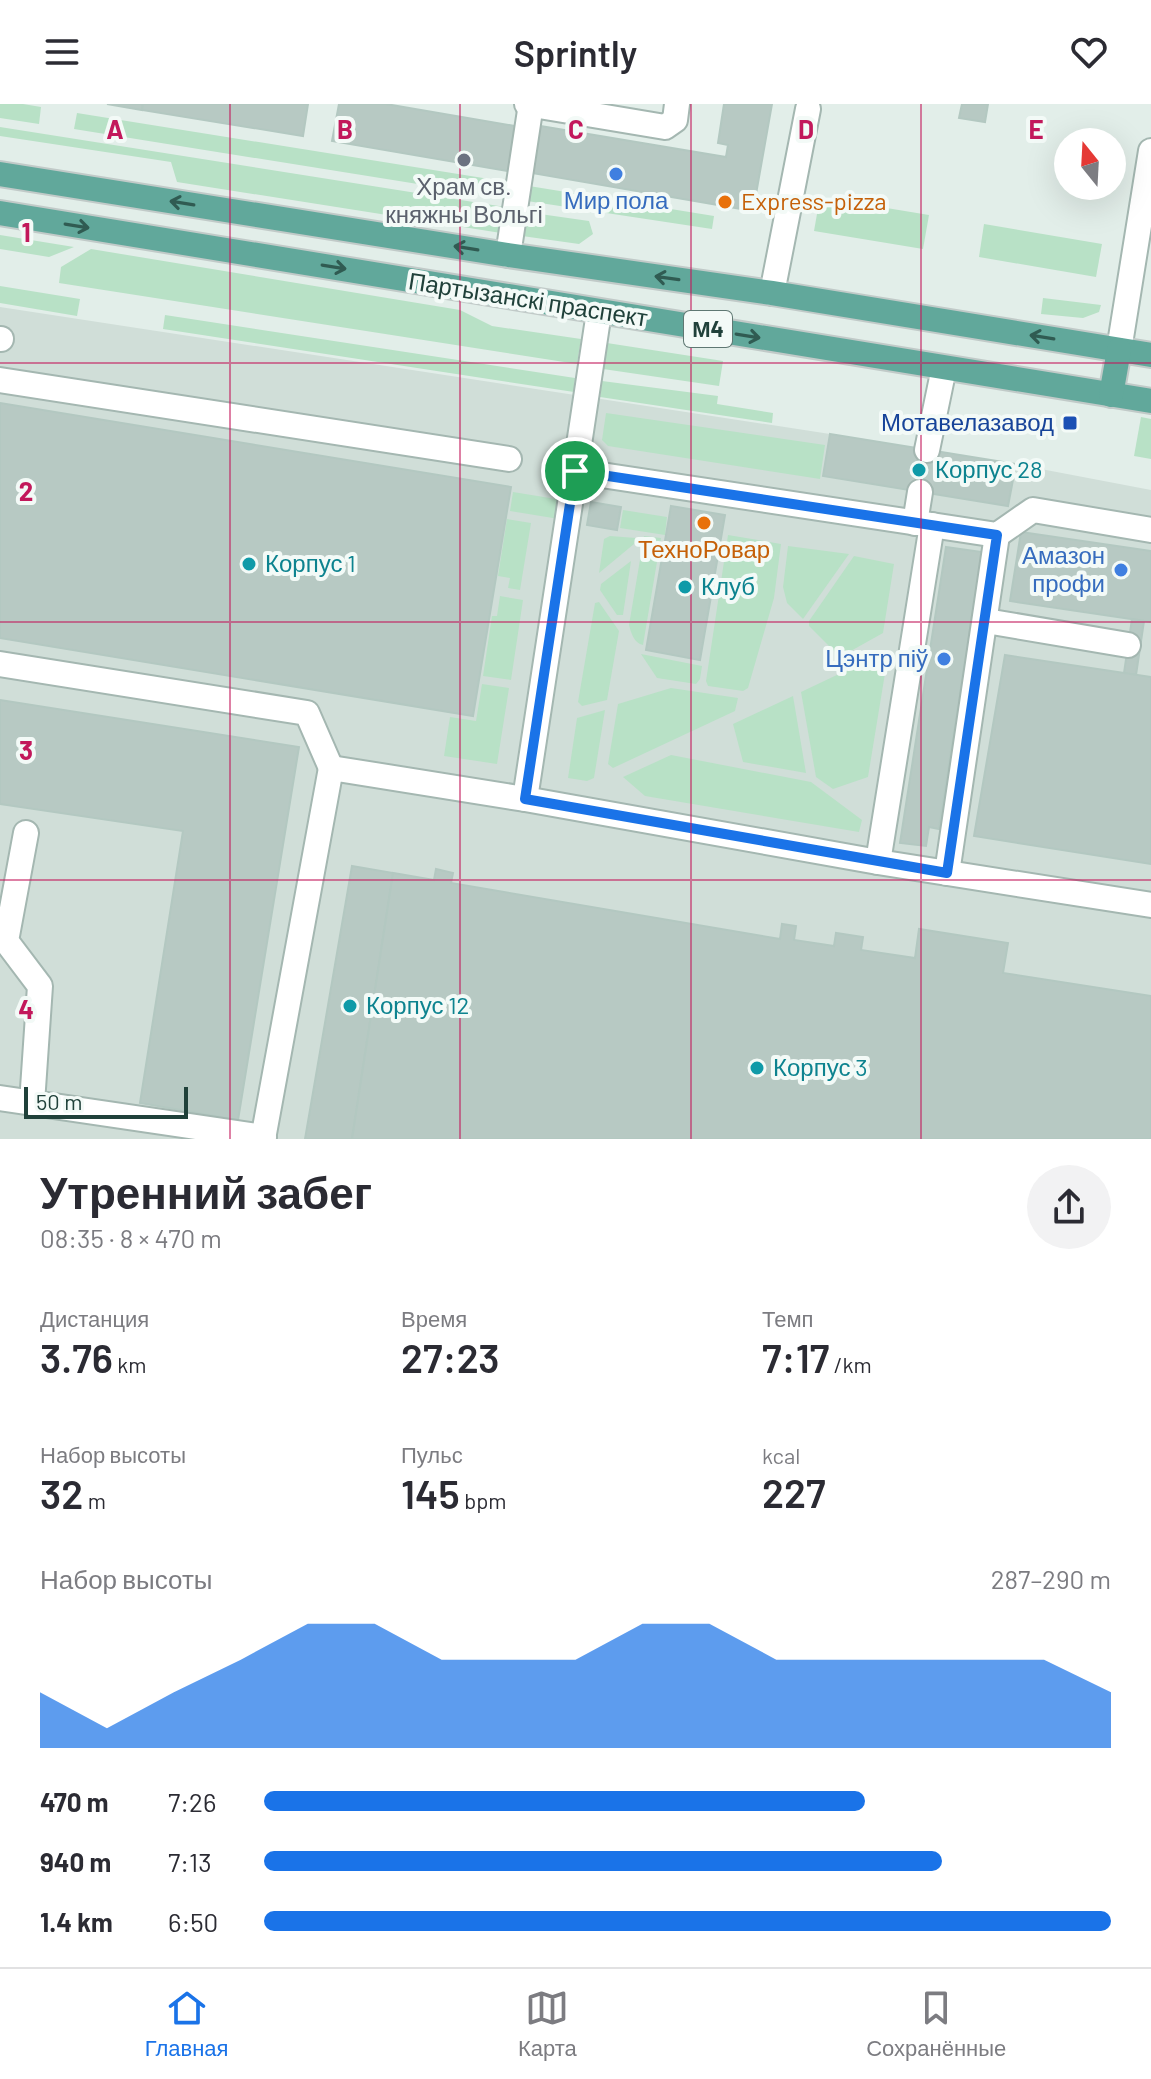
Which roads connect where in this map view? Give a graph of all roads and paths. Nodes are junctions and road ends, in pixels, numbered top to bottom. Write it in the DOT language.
graph roads {
  1 [pos="530,104"];
  2 [pos="677,104"];
  3 [pos="808,109"];
  4 [pos="1150,165"];
  5 [pos="0,174"];
  6 [pos="0,213"];
  7 [pos="400,238"];
  8 [pos="508,255"];
  9 [pos="390,277"];
  10 [pos="772,293"];
  11 [pos="599,312"];
  12 [pos="1119,350"];
  13 [pos="1151,355"];
  14 [pos="944,368"];
  15 [pos="0,380"];
  16 [pos="1111,395"];
  17 [pos="1151,401"];
  18 [pos="927,450"];
  19 [pos="509,459"];
  20 [pos="575,471"];
  21 [pos="920,492"];
  22 [pos="924,524"];
  23 [pos="1151,530"];
  24 [pos="997,535"];
  25 [pos="986,621"];
  26 [pos="1140,647"];
  27 [pos="0,664"];
  28 [pos="331,768"];
  29 [pos="525,799"];
  30 [pos="26,833"];
  31 [pos="878,862"];
  32 [pos="947,873"];
  33 [pos="1151,905"];
  34 [pos="0,1098"];
  35 [pos="32,1103"];
  36 [pos="264,1138"];
  1 -- 2 [label="street"];
  1 -- 8 [label="street"];
  3 -- 10 [label="street"];
  4 -- 12 [label="street"];
  7 -- 5 [label="main road, Партызанскі праспект / М4, one-way"];
  6 -- 9 [label="main road, Партызанскі праспект / М4, one-way"];
  8 -- 7 [label="main road, Партызанскі праспект / М4, one-way"];
  7 -- 9 [label="main road"];
  10 -- 8 [label="main road, Партызанскі праспект / М4, one-way"];
  9 -- 11 [label="main road, Партызанскі праспект / М4"];
  12 -- 10 [label="main road, Партызанскі праспект / М4, one-way"];
  11 -- 14 [label="main road, Партызанскі праспект / М4, one-way"];
  11 -- 20 [label="street"];
  12 -- 13 [label="main road, Партызанскі праспект / М4"];
  12 -- 16 [label="main road"];
  14 -- 16 [label="main road, Партызанскі праспект / М4"];
  14 -- 18 [label="street"];
  15 -- 19 [label="street"];
  16 -- 17 [label="main road, Партызанскі праспект / М4"];
  20 -- 22 [label="street"];
  20 -- 29 [label="street"];
  21 -- 22 [label="street"];
  22 -- 24 [label="street"];
  22 -- 31 [label="street"];
  23 -- 24 [label="street"];
  24 -- 25 [label="street"];
  25 -- 26 [label="street"];
  25 -- 32 [label="street"];
  27 -- 28 [label="street"];
  28 -- 29 [label="street"];
  28 -- 36 [label="street"];
  29 -- 31 [label="street"];
  30 -- 35 [label="street"];
  31 -- 32 [label="street"];
  32 -- 33 [label="street"];
  34 -- 35 [label="street"];
  35 -- 36 [label="street"];
}
